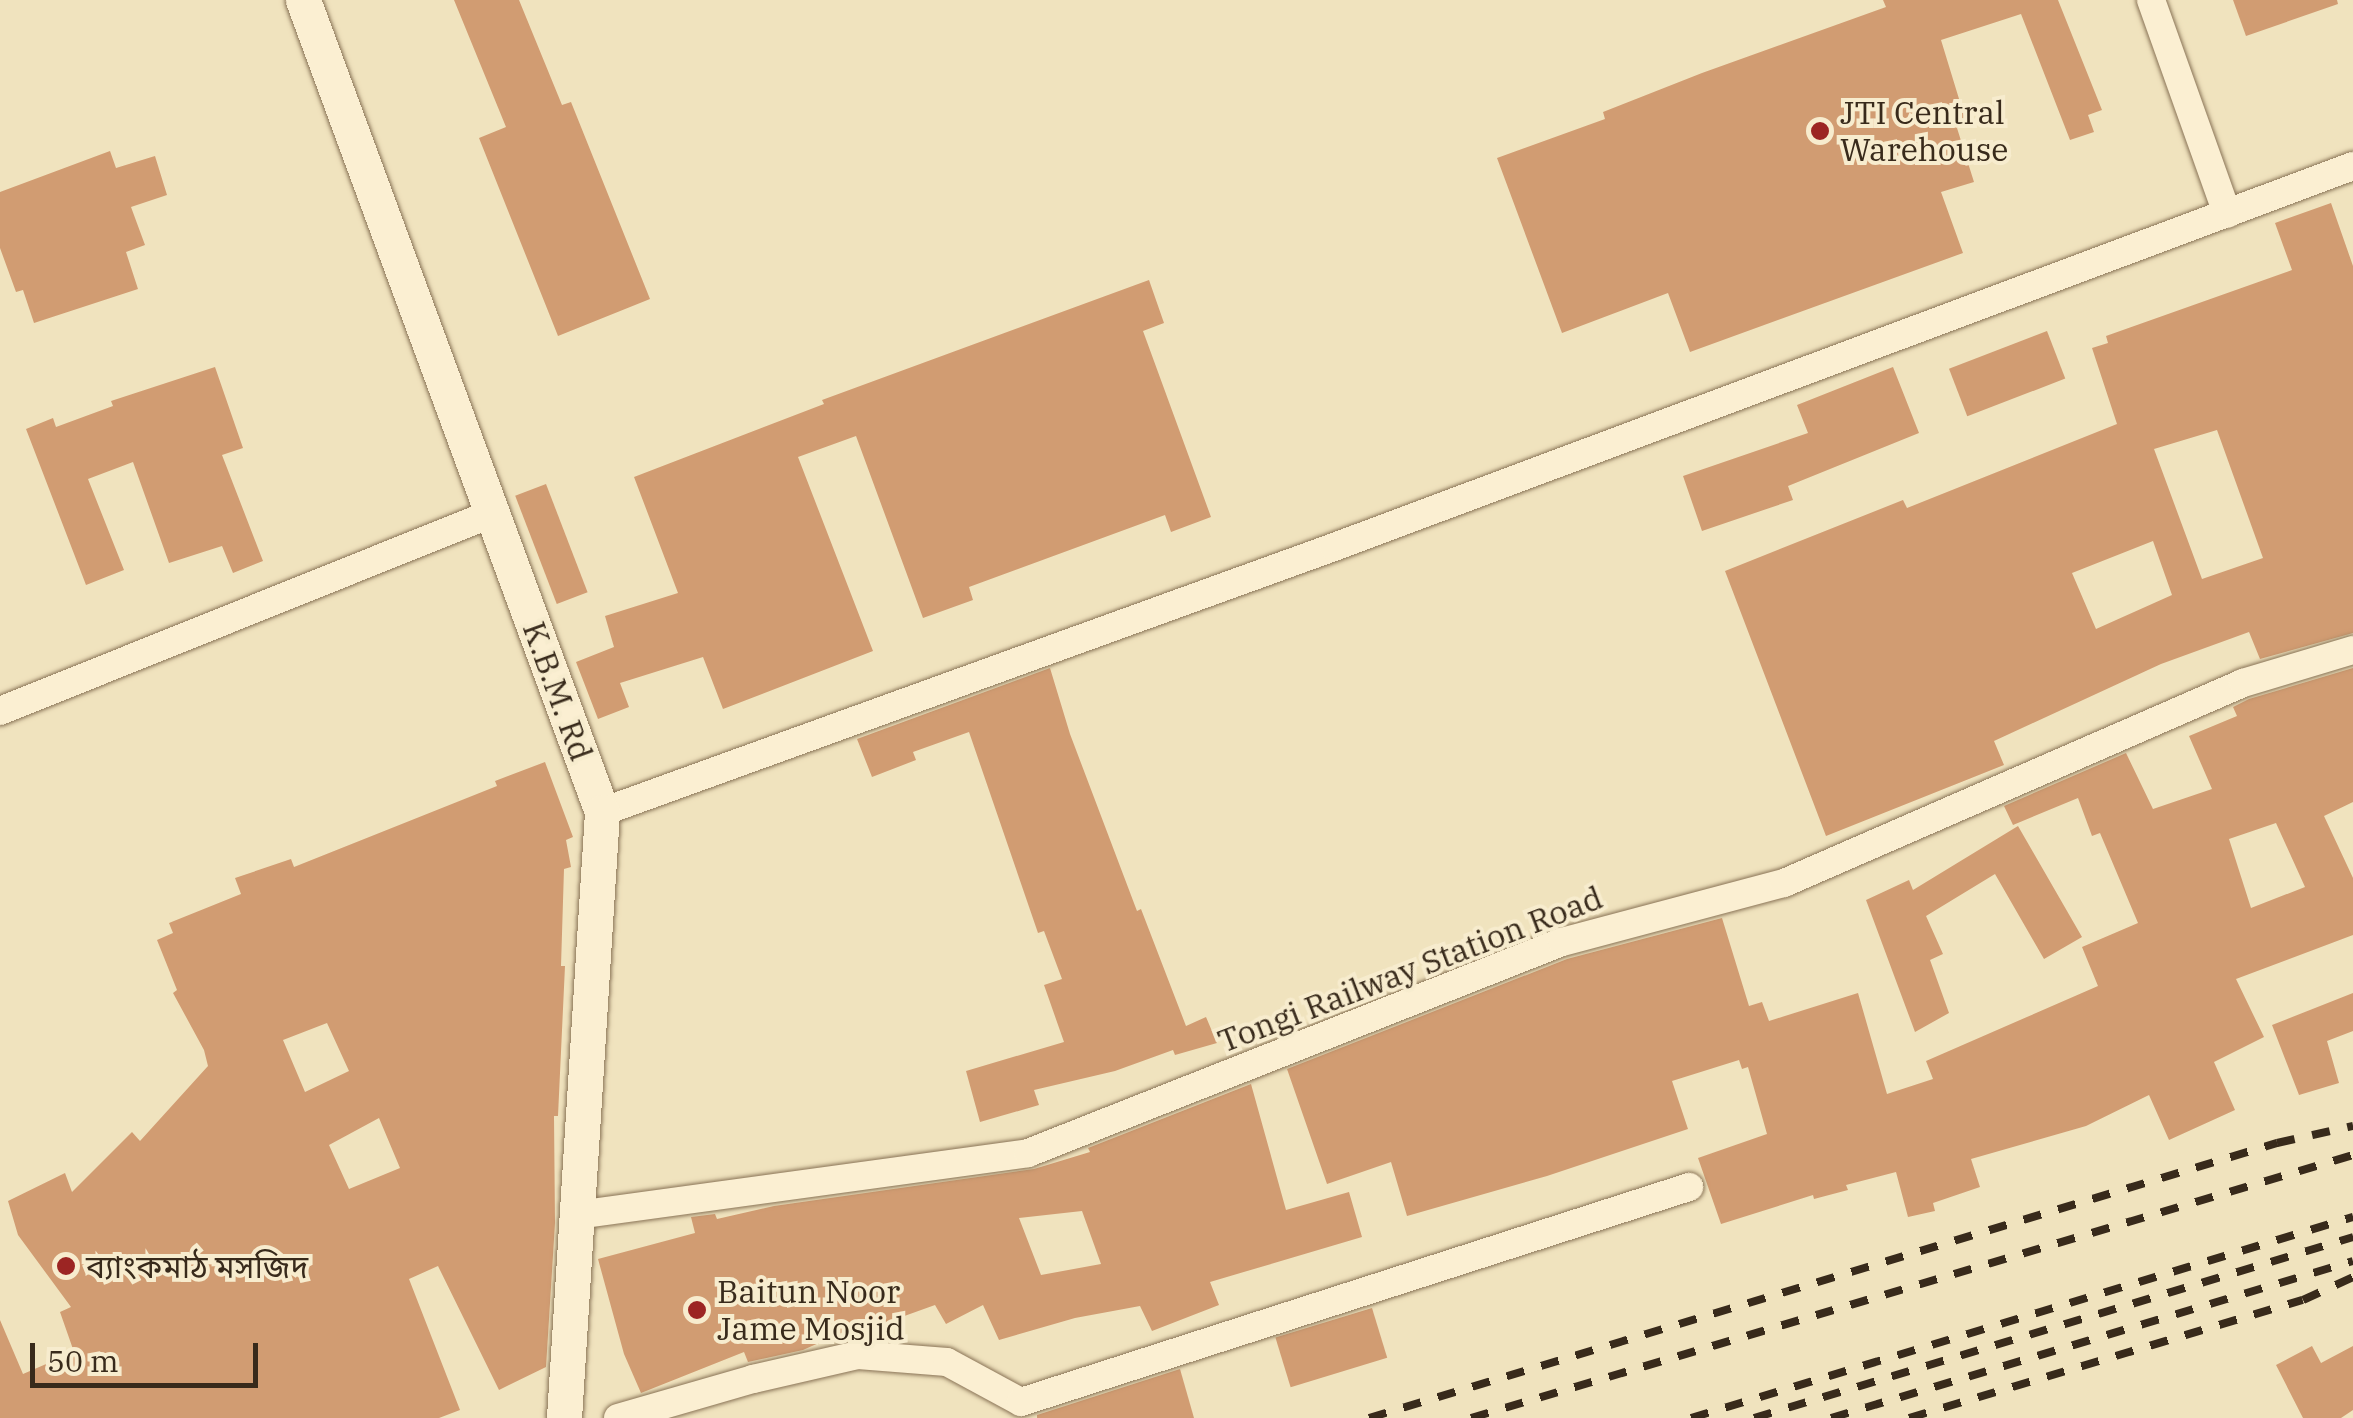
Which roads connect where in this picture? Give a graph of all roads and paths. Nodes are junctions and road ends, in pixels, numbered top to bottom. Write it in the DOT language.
graph roads {
  1 [pos="304,0"];
  2 [pos="2151,0"];
  3 [pos="2353,166"];
  4 [pos="2227,214"];
  5 [pos="493,512"];
  6 [pos="2353,650"];
  7 [pos="0,711"];
  8 [pos="602,812"];
  9 [pos="1690,1187"];
  10 [pos="578,1215"];
  11 [pos="564,1418"];
  12 [pos="618,1418"];
  1 -- 5 [label="street, K.B.M. Rd"];
  2 -- 4 [label="street"];
  3 -- 4 [label="street"];
  4 -- 8 [label="street"];
  5 -- 7 [label="street"];
  5 -- 8 [label="street, K.B.M. Rd"];
  6 -- 10 [label="street, Tongi Railway Station Road"];
  8 -- 10 [label="street, K.B.M. Rd"];
  9 -- 12 [label="street"];
  10 -- 11 [label="street, K.B.M. Rd"];
}
